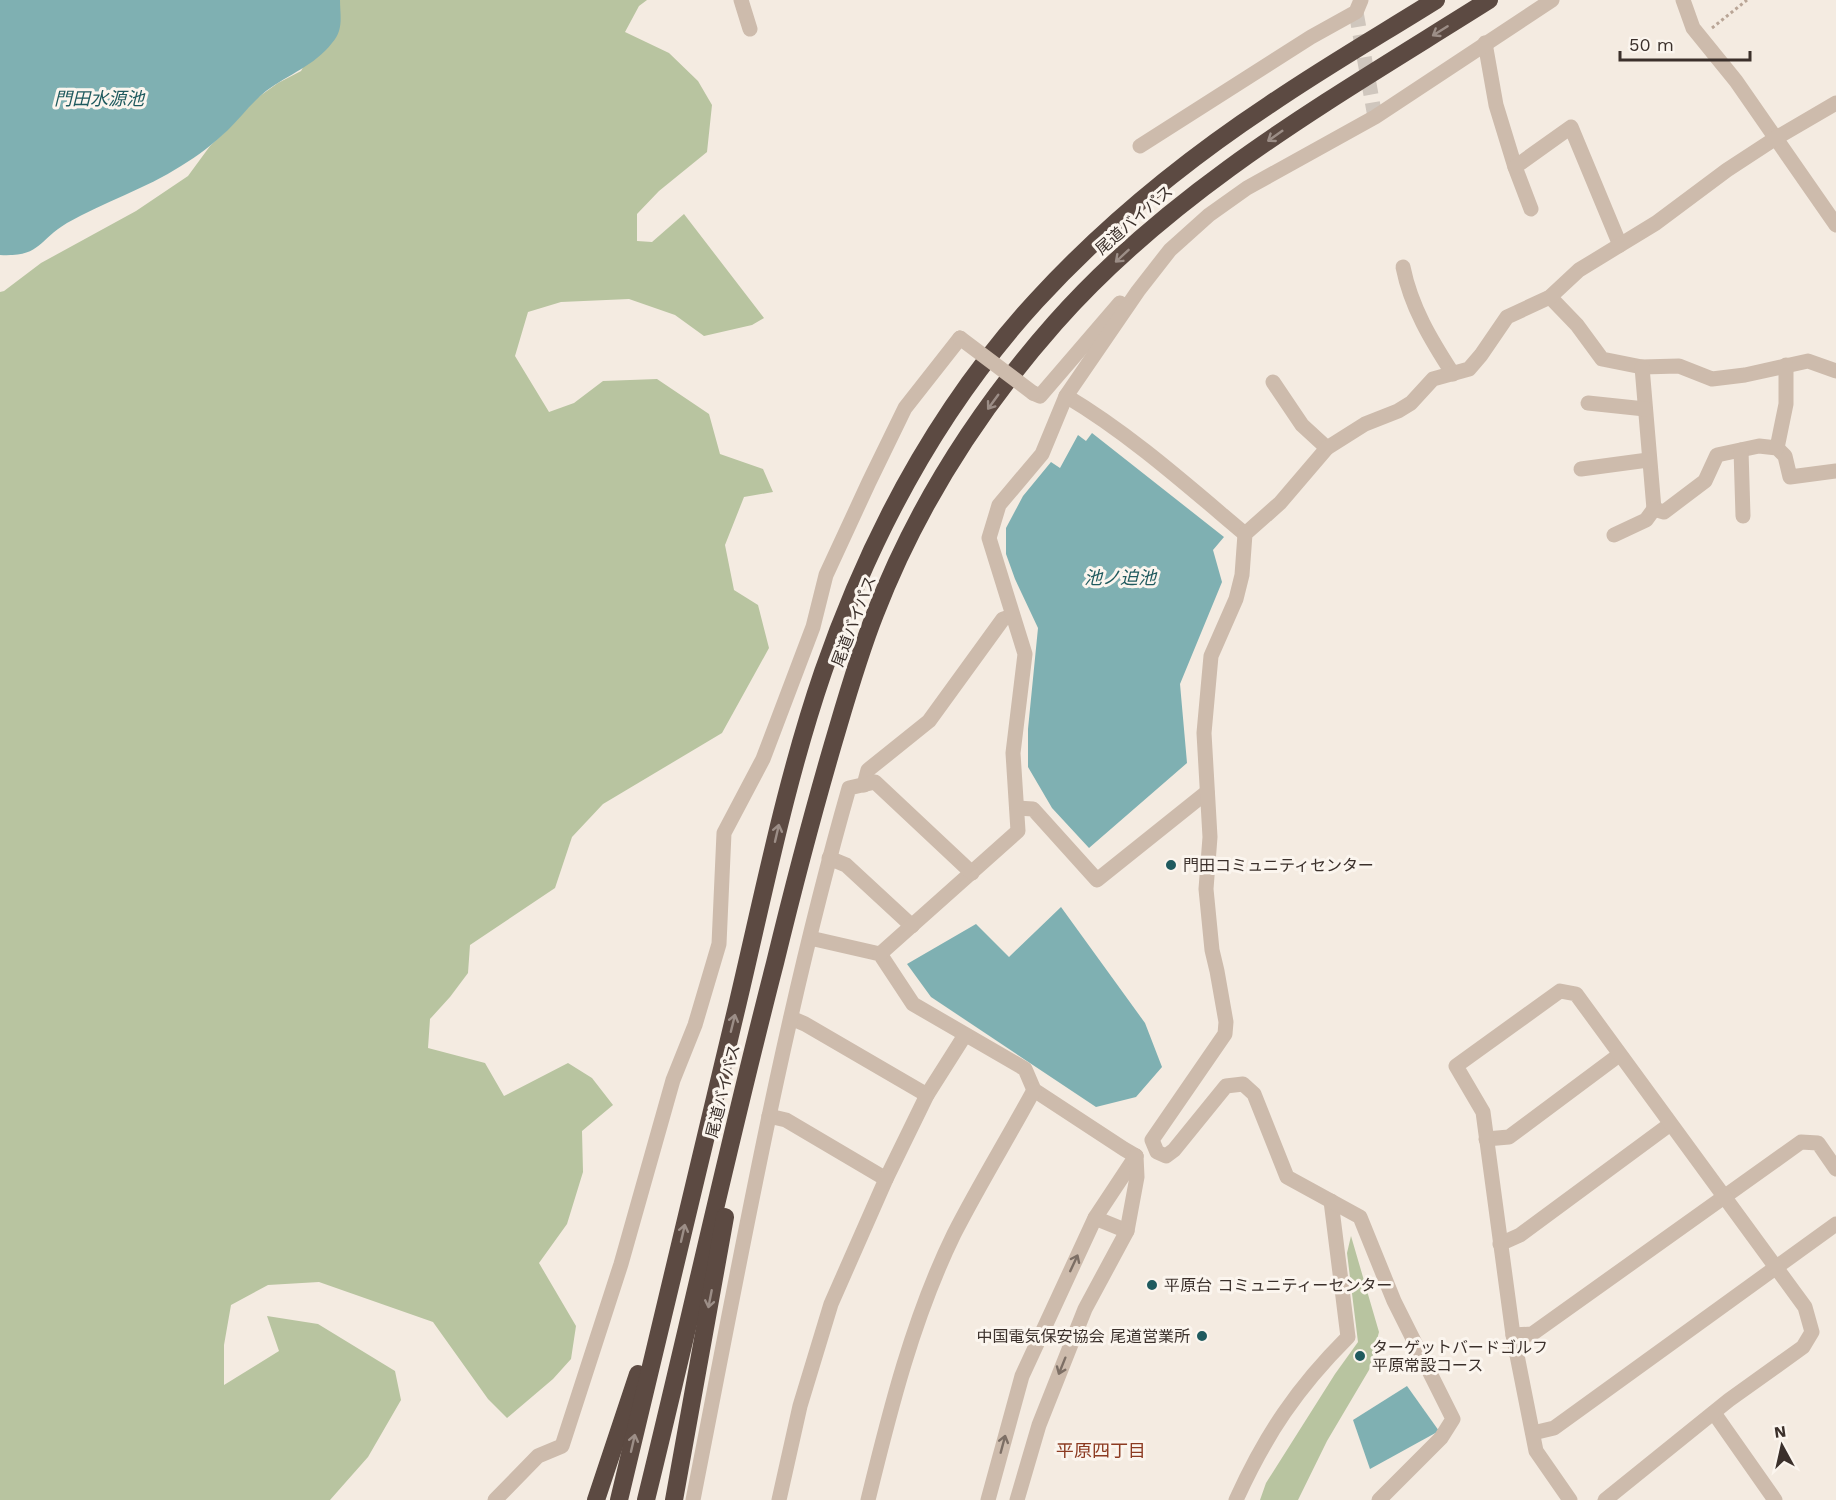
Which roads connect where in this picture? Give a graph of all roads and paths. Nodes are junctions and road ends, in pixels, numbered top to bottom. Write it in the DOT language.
graph roads {
  1 [pos="741,0"];
  2 [pos="1361,0"];
  3 [pos="1436,0"];
  4 [pos="1489,0"];
  5 [pos="1552,0"];
  6 [pos="1683,0"];
  7 [pos="1747,0"];
  8 [pos="750,29"];
  9 [pos="1701,37"];
  10 [pos="1485,43"];
  11 [pos="1836,103"];
  12 [pos="1776,138"];
  13 [pos="1140,146"];
  14 [pos="1515,167"];
  15 [pos="1531,209"];
  16 [pos="1836,225"];
  17 [pos="1620,245"];
  18 [pos="1403,267"];
  19 [pos="1138,291"];
  20 [pos="1550,297"];
  21 [pos="1786,365"];
  22 [pos="1642,367"];
  23 [pos="1836,371"];
  24 [pos="1453,374"];
  25 [pos="1273,382"];
  26 [pos="1066,396"];
  27 [pos="1588,403"];
  28 [pos="1645,409"];
  29 [pos="1327,448"];
  30 [pos="1777,448"];
  31 [pos="1741,450"];
  32 [pos="1648,460"];
  33 [pos="1581,469"];
  34 [pos="1836,471"];
  35 [pos="1654,509"];
  36 [pos="1743,516"];
  37 [pos="1245,534"];
  38 [pos="1614,535"];
  39 [pos="1012,616"];
  40 [pos="864,785"];
  41 [pos="1207,792"];
  42 [pos="1017,808"];
  43 [pos="829,858"];
  44 [pos="972,873"];
  45 [pos="912,926"];
  46 [pos="810,938"];
  47 [pos="880,954"];
  48 [pos="791,1018"];
  49 [pos="965,1035"];
  50 [pos="751,1055"];
  51 [pos="1619,1055"];
  52 [pos="1034,1090"];
  53 [pos="927,1095"];
  54 [pos="769,1116"];
  55 [pos="1669,1125"];
  56 [pos="1486,1140"];
  57 [pos="1136,1156"];
  58 [pos="1836,1169"];
  59 [pos="886,1179"];
  60 [pos="1724,1198"];
  61 [pos="1331,1201"];
  62 [pos="1095,1218"];
  63 [pos="1836,1224"];
  64 [pos="1127,1231"];
  65 [pos="1500,1244"];
  66 [pos="676,1263"];
  67 [pos="1776,1269"];
  68 [pos="1513,1335"];
  69 [pos="1714,1413"];
  70 [pos="1533,1433"];
  71 [pos="1769,1498"];
  72 [pos="495,1500"];
  73 [pos="596,1500"];
  74 [pos="619,1500"];
  75 [pos="646,1500"];
  76 [pos="674,1500"];
  77 [pos="693,1500"];
  78 [pos="779,1500"];
  79 [pos="868,1500"];
  80 [pos="988,1500"];
  81 [pos="1017,1500"];
  82 [pos="1236,1500"];
  83 [pos="1379,1500"];
  84 [pos="1570,1500"];
  85 [pos="1605,1500"];
  1 -- 8 [label="street"];
  2 -- 13 [label="street"];
  66 -- 3 [label="highway, 尾道バイパス, one-way"];
  4 -- 50 [label="highway, 尾道バイパス, one-way"];
  5 -- 10 [label="street"];
  6 -- 9 [label="street"];
  7 -- 9 [label="path"];
  9 -- 12 [label="street"];
  10 -- 14 [label="street"];
  10 -- 19 [label="street"];
  11 -- 12 [label="street"];
  12 -- 16 [label="street"];
  12 -- 17 [label="street"];
  14 -- 15 [label="street"];
  14 -- 17 [label="street"];
  17 -- 20 [label="street"];
  18 -- 24 [label="street"];
  19 -- 26 [label="street"];
  19 -- 72 [label="street, bridge"];
  20 -- 22 [label="street"];
  20 -- 24 [label="street"];
  21 -- 22 [label="street"];
  21 -- 23 [label="street"];
  21 -- 30 [label="street"];
  22 -- 28 [label="street"];
  24 -- 29 [label="street"];
  25 -- 29 [label="street"];
  26 -- 37 [label="street"];
  26 -- 39 [label="street"];
  27 -- 28 [label="street"];
  28 -- 32 [label="street"];
  29 -- 37 [label="street"];
  30 -- 31 [label="street"];
  30 -- 34 [label="street"];
  31 -- 35 [label="street"];
  31 -- 36 [label="street"];
  32 -- 33 [label="street"];
  32 -- 35 [label="street"];
  35 -- 38 [label="street"];
  37 -- 41 [label="street"];
  39 -- 40 [label="street"];
  39 -- 42 [label="street"];
  40 -- 43 [label="street"];
  40 -- 44 [label="street"];
  41 -- 42 [label="street"];
  41 -- 61 [label="street"];
  42 -- 44 [label="street"];
  43 -- 45 [label="street"];
  43 -- 46 [label="street"];
  44 -- 45 [label="street"];
  45 -- 47 [label="street"];
  46 -- 47 [label="street"];
  46 -- 48 [label="street"];
  47 -- 49 [label="street"];
  48 -- 53 [label="street"];
  48 -- 54 [label="street"];
  49 -- 52 [label="street"];
  49 -- 53 [label="street"];
  50 -- 75 [label="highway, 尾道バイパス"];
  50 -- 76 [label="highway, one-way"];
  51 -- 55 [label="street"];
  51 -- 56 [label="street"];
  51 -- 56 [label="street"];
  52 -- 57 [label="street"];
  52 -- 79 [label="street"];
  53 -- 59 [label="street"];
  54 -- 59 [label="street"];
  54 -- 77 [label="street"];
  55 -- 60 [label="street"];
  55 -- 65 [label="street"];
  56 -- 65 [label="street"];
  57 -- 62 [label="street"];
  57 -- 64 [label="street"];
  58 -- 60 [label="street"];
  59 -- 78 [label="street"];
  60 -- 67 [label="street"];
  60 -- 68 [label="street"];
  61 -- 82 [label="street"];
  61 -- 83 [label="street"];
  62 -- 64 [label="street"];
  80 -- 62 [label="street, one-way"];
  63 -- 67 [label="street"];
  64 -- 81 [label="street, one-way"];
  65 -- 68 [label="street"];
  66 -- 73 [label="highway"];
  74 -- 66 [label="highway, 尾道バイパス, one-way"];
  67 -- 69 [label="street"];
  67 -- 70 [label="street"];
  68 -- 70 [label="street"];
  69 -- 71 [label="street"];
  69 -- 85 [label="street"];
  70 -- 84 [label="street"];
}
